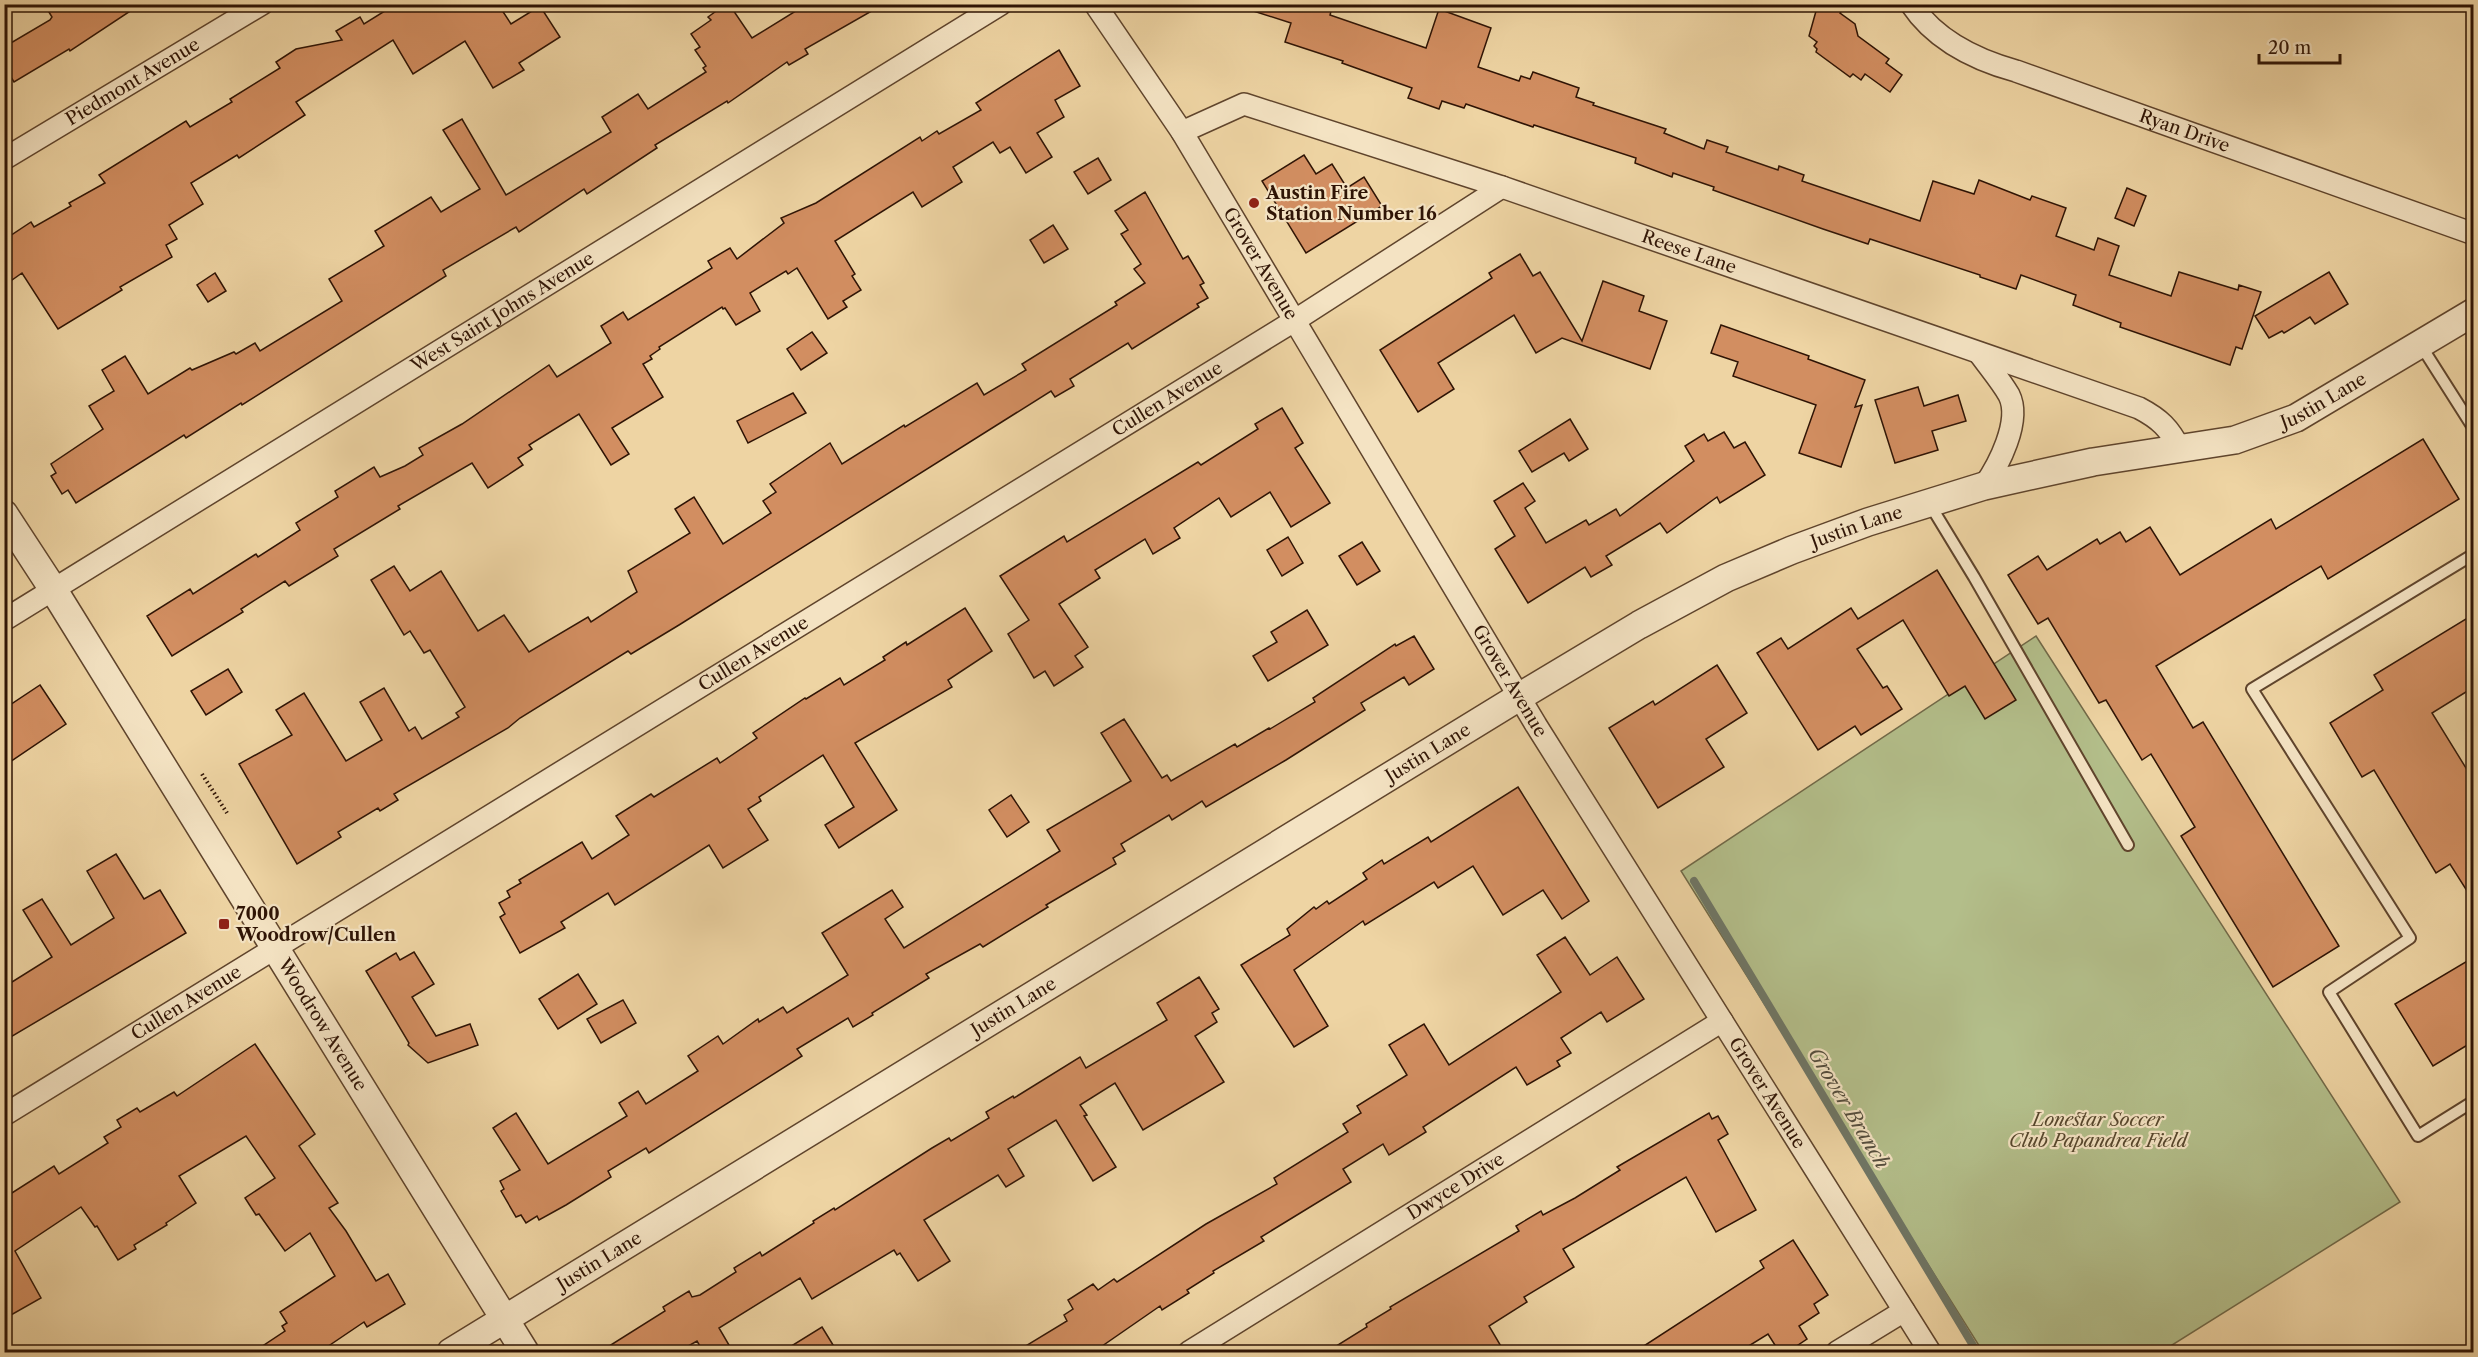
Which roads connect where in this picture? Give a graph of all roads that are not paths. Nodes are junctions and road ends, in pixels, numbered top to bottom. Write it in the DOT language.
graph roads {
  1 [pos="262,4"];
  2 [pos="1001,4"];
  3 [pos="1095,4"];
  4 [pos="1911,4"];
  5 [pos="1182,132"];
  6 [pos="4,159"];
  7 [pos="1502,187"];
  8 [pos="2474,234"];
  9 [pos="2474,312"];
  10 [pos="1294,321"];
  11 [pos="2420,344"];
  12 [pos="1979,353"];
  13 [pos="2474,429"];
  14 [pos="2180,449"];
  15 [pos="1984,486"];
  16 [pos="1928,502"];
  17 [pos="8,528"];
  18 [pos="2474,554"];
  19 [pos="53,589"];
  20 [pos="4,620"];
  21 [pos="1519,697"];
  22 [pos="2128,845"];
  23 [pos="275,948"];
  24 [pos="1722,1021"];
  25 [pos="2474,1101"];
  26 [pos="4,1115"];
  27 [pos="1904,1311"];
  28 [pos="504,1320"];
  29 [pos="451,1353"];
  30 [pos="525,1353"];
  31 [pos="1189,1353"];
  32 [pos="1837,1353"];
  33 [pos="1930,1353"];
  1 -- 6 [label="street, Piedmont Avenue"];
  2 -- 19 [label="street, West Saint Johns Avenue"];
  3 -- 5 [label="street, Grover Avenue"];
  4 -- 8 [label="street, Ryan Drive"];
  5 -- 7 [label="street, Reese Lane"];
  5 -- 10 [label="street, Grover Avenue"];
  7 -- 10 [label="street, Cullen Avenue"];
  7 -- 12 [label="street, Reese Lane"];
  9 -- 11 [label="street, Justin Lane"];
  10 -- 21 [label="street, Grover Avenue"];
  10 -- 23 [label="street, Cullen Avenue"];
  11 -- 13 [label="lane"];
  11 -- 14 [label="street, Justin Lane"];
  12 -- 14 [label="street, Reese Lane"];
  12 -- 15 [label="street"];
  14 -- 15 [label="street, Justin Lane"];
  15 -- 16 [label="street, Justin Lane"];
  16 -- 21 [label="street, Justin Lane"];
  16 -- 22 [label="lane"];
  17 -- 19 [label="street, Woodrow Avenue"];
  18 -- 25 [label="lane"];
  19 -- 20 [label="street, West Saint Johns Avenue"];
  19 -- 23 [label="street, Woodrow Avenue"];
  21 -- 24 [label="street, Grover Avenue"];
  21 -- 28 [label="street, Justin Lane"];
  23 -- 26 [label="street, Cullen Avenue"];
  23 -- 28 [label="street, Woodrow Avenue"];
  24 -- 27 [label="street, Grover Avenue"];
  24 -- 31 [label="street, Dwyce Drive"];
  27 -- 32 [label="street"];
  27 -- 33 [label="street, Grover Avenue"];
  28 -- 29 [label="street, Justin Lane"];
  28 -- 30 [label="street, Woodrow Avenue"];
}
